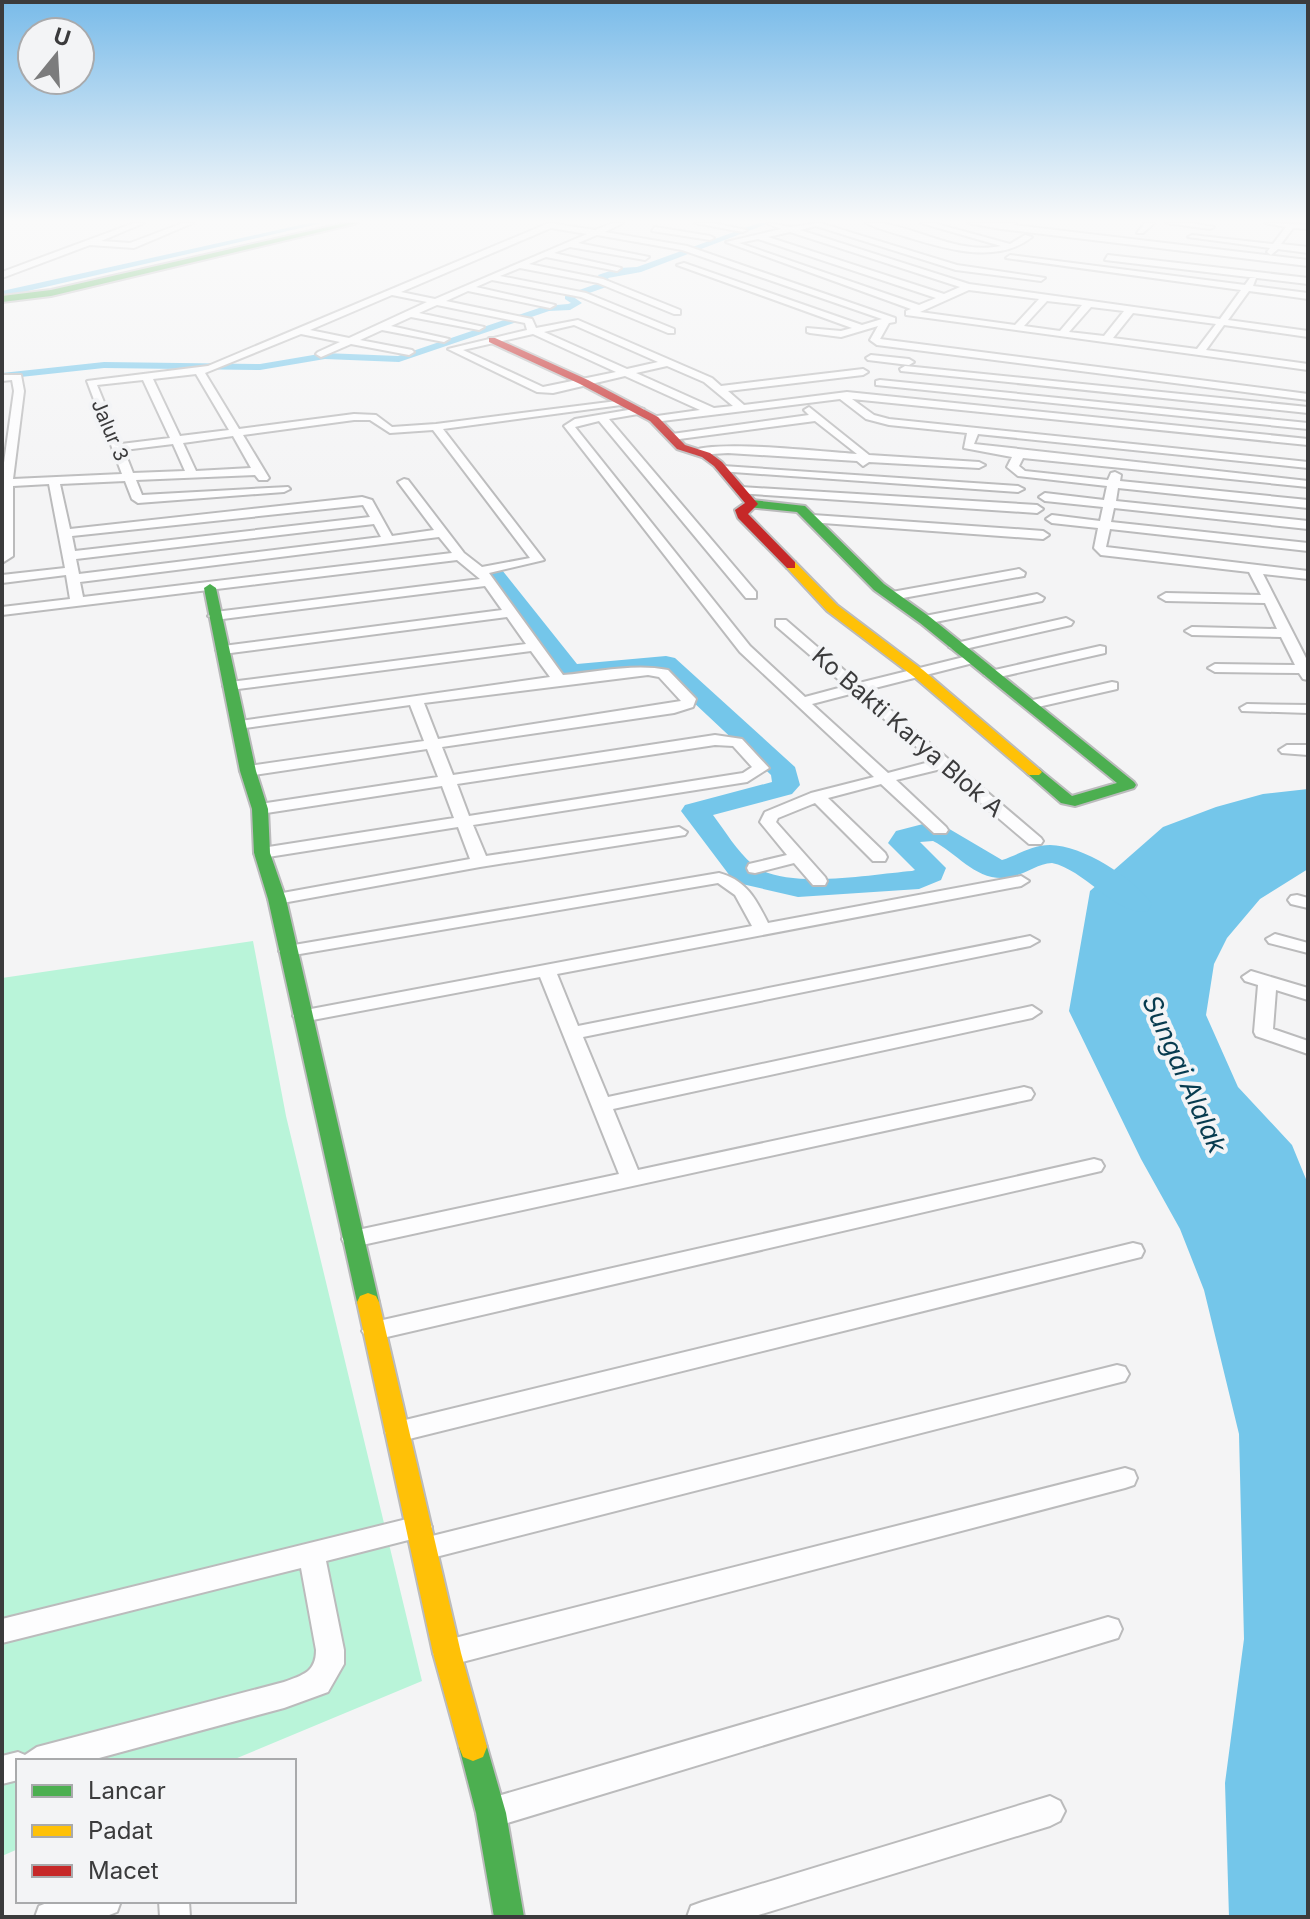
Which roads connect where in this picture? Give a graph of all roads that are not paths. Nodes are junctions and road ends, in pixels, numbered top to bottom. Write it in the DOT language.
graph roads {
  1 [pos="982,312"];
  2 [pos="343,313"];
  3 [pos="414,313"];
  4 [pos="499,313"];
  5 [pos="625,313"];
  6 [pos="818,313"];
  7 [pos="866,313"];
  8 [pos="909,313"];
  9 [pos="1031,313"];
  10 [pos="1081,313"];
  11 [pos="1128,313"];
  12 [pos="1150,313"];
  13 [pos="1229,313"];
  14 [pos="411,314"];
  15 [pos="1176,316"];
  16 [pos="889,321"];
  17 [pos="971,322"];
  18 [pos="1221,322"];
  19 [pos="531,326"];
  20 [pos="1168,326"];
  21 [pos="381,327"];
  22 [pos="862,328"];
  23 [pos="1017,328"];
  24 [pos="1267,328"];
  25 [pos="810,330"];
  26 [pos="300,331"];
  27 [pos="671,331"];
  28 [pos="486,334"];
  29 [pos="1062,334"];
  30 [pos="1308,334"];
  31 [pos="1160,336"];
  32 [pos="1260,338"];
  33 [pos="444,339"];
  34 [pos="1106,340"];
  35 [pos="352,341"];
  36 [pos="1153,346"];
  37 [pos="1253,348"];
  38 [pos="409,352"];
  39 [pos="1200,352"];
  40 [pos="321,354"];
  41 [pos="1302,355"];
  42 [pos="871,358"];
  43 [pos="1246,358"];
  44 [pos="951,360"];
  45 [pos="669,362"];
  46 [pos="909,363"];
  47 [pos="1296,365"];
  48 [pos="1308,367"];
  49 [pos="210,368"];
  50 [pos="625,372"];
  51 [pos="863,372"];
  52 [pos="944,373"];
  53 [pos="147,377"];
  54 [pos="2,378"];
  55 [pos="708,380"];
  56 [pos="584,382"];
  57 [pos="880,383"];
  58 [pos="694,384"];
  59 [pos="898,384"];
  60 [pos="1076,386"];
  61 [pos="681,387"];
  62 [pos="722,389"];
  63 [pos="667,391"];
  64 [pos="841,395"];
  65 [pos="1308,397"];
  66 [pos="889,400"];
  67 [pos="798,401"];
  68 [pos="621,402"];
  69 [pos="1068,402"];
  70 [pos="1244,404"];
  71 [pos="740,407"];
  72 [pos="1308,410"];
  73 [pos="712,411"];
  74 [pos="647,415"];
  75 [pos="1056,416"];
  76 [pos="818,417"];
  77 [pos="8,418"];
  78 [pos="602,418"];
  79 [pos="1241,419"];
  80 [pos="1308,426"];
  81 [pos="436,427"];
  82 [pos="974,430"];
  83 [pos="236,432"];
  84 [pos="1238,435"];
  85 [pos="672,437"];
  86 [pos="175,440"];
  87 [pos="1308,442"];
  88 [pos="1122,446"];
  89 [pos="116,448"];
  90 [pos="696,452"];
  91 [pos="1019,453"];
  92 [pos="865,458"];
  93 [pos="1117,464"];
  94 [pos="979,465"];
  95 [pos="1308,465"];
  96 [pos="723,469"];
  97 [pos="259,471"];
  98 [pos="192,474"];
  99 [pos="130,476"];
  100 [pos="859,478"];
  101 [pos="54,481"];
  102 [pos="404,482"];
  103 [pos="5,483"];
  104 [pos="1114,484"];
  105 [pos="1308,484"];
  106 [pos="1018,489"];
  107 [pos="1045,497"];
  108 [pos="746,498"];
  109 [pos="854,498"];
  110 [pos="1110,504"];
  111 [pos="1308,504"];
  112 [pos="1037,509"];
  113 [pos="813,519"];
  114 [pos="1052,519"];
  115 [pos="377,520"];
  116 [pos="1106,525"];
  117 [pos="1308,525"];
  118 [pos="65,533"];
  119 [pos="443,533"];
  120 [pos="1043,535"];
  121 [pos="389,541"];
  122 [pos="1308,547"];
  123 [pos="68,556"];
  124 [pos="460,556"];
  125 [pos="2,559"];
  126 [pos="1254,569"];
  127 [pos="1019,573"];
  128 [pos="70,575"];
  129 [pos="1308,575"];
  130 [pos="484,576"];
  131 [pos="2,579"];
  132 [pos="210,588"];
  133 [pos="751,595"];
  134 [pos="892,596"];
  135 [pos="1166,597"];
  136 [pos="1037,598"];
  137 [pos="1267,599"];
  138 [pos="77,601"];
  139 [pos="2,611"];
  140 [pos="509,613"];
  141 [pos="215,616"];
  142 [pos="925,620"];
  143 [pos="1066,622"];
  144 [pos="781,623"];
  145 [pos="1192,631"];
  146 [pos="1285,633"];
  147 [pos="533,647"];
  148 [pos="956,647"];
  149 [pos="223,650"];
  150 [pos="1100,650"];
  151 [pos="972,659"];
  152 [pos="1215,668"];
  153 [pos="1307,671"];
  154 [pos="918,673"];
  155 [pos="991,675"];
  156 [pos="559,680"];
  157 [pos="230,686"];
  158 [pos="1112,686"];
  159 [pos="859,689"];
  160 [pos="416,702"];
  161 [pos="801,702"];
  162 [pos="1029,705"];
  163 [pos="1247,708"];
  164 [pos="1308,709"];
  165 [pos="238,725"];
  166 [pos="433,741"];
  167 [pos="1287,750"];
  168 [pos="1308,750"];
  169 [pos="945,763"];
  170 [pos="248,771"];
  171 [pos="881,777"];
  172 [pos="448,780"];
  173 [pos="817,796"];
  174 [pos="260,809"];
  175 [pos="466,821"];
  176 [pos="940,830"];
  177 [pos="679,832"];
  178 [pos="1035,841"];
  179 [pos="262,853"];
  180 [pos="798,857"];
  181 [pos="879,857"];
  182 [pos="480,862"];
  183 [pos="755,868"];
  184 [pos="819,881"];
  185 [pos="1021,881"];
  186 [pos="277,899"];
  187 [pos="762,929"];
  188 [pos="1275,939"];
  189 [pos="1030,941"];
  190 [pos="1308,948"];
  191 [pos="288,951"];
  192 [pos="546,970"];
  193 [pos="1308,994"];
  194 [pos="1032,1012"];
  195 [pos="302,1016"];
  196 [pos="571,1033"];
  197 [pos="1308,1048"];
  198 [pos="1024,1094"];
  199 [pos="601,1105"];
  200 [pos="1094,1166"];
  201 [pos="631,1179"];
  202 [pos="353,1239"];
  203 [pos="1133,1251"];
  204 [pos="374,1331"];
  205 [pos="1117,1374"];
  206 [pos="397,1432"];
  207 [pos="1125,1478"];
  208 [pos="421,1538"];
  209 [pos="312,1554"];
  210 [pos="1108,1629"];
  211 [pos="2,1631"];
  212 [pos="447,1653"];
  213 [pos="44,1759"];
  214 [pos="1050,1811"];
  215 [pos="491,1813"];
  216 [pos="99,1903"];
  217 [pos="50,1917"];
  218 [pos="509,1917"];
  219 [pos="702,1917"];
  1 -- 17 [label="street"];
  2 -- 26 [label="street"];
  3 -- 14 [label="street"];
  4 -- 19 [label="street"];
  5 -- 27 [label="street"];
  6 -- 22 [label="street"];
  7 -- 16 [label="street"];
  8 -- 16 [label="street"];
  8 -- 17 [label="street"];
  9 -- 23 [label="street"];
  10 -- 29 [label="street"];
  11 -- 34 [label="street"];
  12 -- 15 [label="street"];
  13 -- 18 [label="street"];
  14 -- 21 [label="street"];
  14 -- 28 [label="street"];
  15 -- 18 [label="street"];
  15 -- 20 [label="street"];
  16 -- 22 [label="street"];
  16 -- 65 [label="street"];
  17 -- 23 [label="street"];
  18 -- 24 [label="street"];
  18 -- 39 [label="street"];
  19 -- 28 [label="street"];
  19 -- 45 [label="street"];
  19 -- 50 [label="street"];
  21 -- 33 [label="street"];
  21 -- 35 [label="street"];
  22 -- 25 [label="street"];
  23 -- 29 [label="street"];
  24 -- 30 [label="street"];
  24 -- 32 [label="street"];
  26 -- 35 [label="street"];
  26 -- 49 [label="street"];
  28 -- 56 [label="main road"];
  28 -- 56 [label="street"];
  29 -- 34 [label="street"];
  31 -- 36 [label="street"];
  34 -- 36 [label="street"];
  35 -- 38 [label="street"];
  35 -- 40 [label="street"];
  36 -- 39 [label="street"];
  37 -- 43 [label="street"];
  39 -- 43 [label="street"];
  41 -- 47 [label="street"];
  42 -- 46 [label="street"];
  43 -- 47 [label="street"];
  44 -- 52 [label="street"];
  45 -- 50 [label="street"];
  45 -- 55 [label="street"];
  46 -- 52 [label="street"];
  46 -- 59 [label="street"];
  47 -- 48 [label="street"];
  49 -- 53 [label="street"];
  49 -- 83 [label="street"];
  50 -- 56 [label="street"];
  50 -- 63 [label="street"];
  51 -- 62 [label="street"];
  52 -- 60 [label="street"];
  53 -- 86 [label="street"];
  53 -- 89 [label="street, Jalur 3"];
  54 -- 77 [label="street"];
  55 -- 58 [label="street"];
  55 -- 62 [label="street"];
  56 -- 68 [label="main road"];
  57 -- 59 [label="street"];
  59 -- 66 [label="street"];
  59 -- 69 [label="street"];
  60 -- 69 [label="street"];
  60 -- 70 [label="street"];
  61 -- 63 [label="street"];
  62 -- 71 [label="street"];
  63 -- 73 [label="street"];
  64 -- 66 [label="street"];
  64 -- 67 [label="street"];
  64 -- 82 [label="street"];
  66 -- 75 [label="street"];
  67 -- 71 [label="street"];
  67 -- 76 [label="street"];
  68 -- 74 [label="main road"];
  68 -- 81 [label="street"];
  69 -- 75 [label="street"];
  69 -- 79 [label="street"];
  70 -- 72 [label="street"];
  70 -- 79 [label="street"];
  71 -- 73 [label="street"];
  73 -- 74 [label="street"];
  74 -- 78 [label="street"];
  74 -- 85 [label="main road"];
  75 -- 84 [label="street"];
  76 -- 85 [label="street"];
  76 -- 92 [label="street"];
  77 -- 103 [label="street"];
  78 -- 133 [label="street"];
  78 -- 161 [label="street"];
  79 -- 80 [label="street"];
  79 -- 84 [label="street"];
  81 -- 83 [label="street"];
  81 -- 130 [label="street"];
  82 -- 88 [label="street"];
  82 -- 91 [label="street"];
  83 -- 86 [label="street"];
  83 -- 97 [label="street"];
  84 -- 87 [label="street"];
  85 -- 90 [label="main road"];
  86 -- 89 [label="street"];
  86 -- 98 [label="street"];
  88 -- 93 [label="street"];
  88 -- 95 [label="street"];
  89 -- 99 [label="street, Jalur 3"];
  90 -- 92 [label="street"];
  90 -- 96 [label="main road"];
  91 -- 93 [label="street"];
  91 -- 104 [label="street"];
  92 -- 94 [label="street"];
  92 -- 100 [label="street"];
  93 -- 104 [label="street"];
  93 -- 105 [label="street"];
  96 -- 100 [label="street"];
  96 -- 108 [label="main road"];
  97 -- 98 [label="street"];
  97 -- 99 [label="street, Jalur 3"];
  98 -- 99 [label="street"];
  99 -- 101 [label="street"];
  100 -- 106 [label="street"];
  100 -- 109 [label="street"];
  101 -- 103 [label="street"];
  101 -- 118 [label="street"];
  102 -- 119 [label="street"];
  103 -- 125 [label="street"];
  104 -- 110 [label="street"];
  104 -- 111 [label="street"];
  107 -- 110 [label="street"];
  108 -- 109 [label="street"];
  108 -- 113 [label="main road"];
  108 -- 154 [label="main road"];
  109 -- 112 [label="street"];
  110 -- 116 [label="street"];
  110 -- 117 [label="street"];
  113 -- 120 [label="street"];
  113 -- 134 [label="main road"];
  114 -- 116 [label="street"];
  115 -- 118 [label="street"];
  115 -- 121 [label="street"];
  115 -- 123 [label="street"];
  116 -- 122 [label="street"];
  116 -- 126 [label="street"];
  118 -- 123 [label="street"];
  119 -- 121 [label="street"];
  119 -- 124 [label="street"];
  121 -- 128 [label="street"];
  123 -- 128 [label="street"];
  124 -- 130 [label="street"];
  124 -- 132 [label="street"];
  126 -- 129 [label="street"];
  126 -- 137 [label="street"];
  127 -- 134 [label="street"];
  128 -- 131 [label="street"];
  128 -- 138 [label="street"];
  130 -- 140 [label="street"];
  130 -- 141 [label="street"];
  132 -- 138 [label="street"];
  132 -- 141 [label="main road"];
  134 -- 142 [label="main road"];
  135 -- 137 [label="street"];
  136 -- 142 [label="street"];
  137 -- 146 [label="street"];
  138 -- 139 [label="street"];
  140 -- 147 [label="street"];
  140 -- 149 [label="street"];
  141 -- 149 [label="main road"];
  142 -- 148 [label="main road"];
  143 -- 148 [label="street"];
  144 -- 159 [label="street, Ko Bakti Karya Blok A"];
  145 -- 146 [label="street"];
  146 -- 153 [label="street"];
  147 -- 156 [label="street"];
  147 -- 157 [label="street"];
  148 -- 151 [label="main road"];
  149 -- 157 [label="main road"];
  150 -- 155 [label="street"];
  151 -- 154 [label="street"];
  151 -- 155 [label="main road"];
  152 -- 153 [label="street"];
  154 -- 159 [label="street"];
  154 -- 162 [label="main road"];
  155 -- 162 [label="main road"];
  156 -- 160 [label="street"];
  156 -- 166 [label="street"];
  157 -- 165 [label="main road"];
  158 -- 162 [label="street"];
  159 -- 161 [label="street"];
  159 -- 169 [label="street, Ko Bakti Karya Blok A"];
  160 -- 165 [label="street"];
  160 -- 166 [label="street"];
  161 -- 171 [label="street"];
  163 -- 164 [label="street"];
  165 -- 170 [label="main road"];
  166 -- 170 [label="street"];
  166 -- 172 [label="street"];
  167 -- 168 [label="street"];
  169 -- 171 [label="street"];
  169 -- 178 [label="street, Ko Bakti Karya Blok A"];
  170 -- 174 [label="main road"];
  171 -- 173 [label="street"];
  171 -- 176 [label="street"];
  172 -- 174 [label="street"];
  172 -- 175 [label="street"];
  172 -- 175 [label="street"];
  173 -- 180 [label="street"];
  173 -- 181 [label="street"];
  174 -- 179 [label="main road"];
  175 -- 179 [label="street"];
  175 -- 182 [label="street"];
  177 -- 182 [label="street"];
  179 -- 186 [label="main road"];
  180 -- 183 [label="street"];
  180 -- 184 [label="street"];
  182 -- 186 [label="street"];
  185 -- 187 [label="street"];
  186 -- 191 [label="main road"];
  187 -- 191 [label="street"];
  187 -- 192 [label="street"];
  188 -- 190 [label="street"];
  189 -- 196 [label="street"];
  191 -- 195 [label="main road"];
  192 -- 195 [label="street"];
  192 -- 196 [label="street"];
  193 -- 197 [label="street"];
  194 -- 199 [label="street"];
  195 -- 202 [label="main road"];
  196 -- 199 [label="street"];
  198 -- 201 [label="street"];
  199 -- 201 [label="street"];
  200 -- 204 [label="street"];
  201 -- 202 [label="street"];
  202 -- 204 [label="main road"];
  203 -- 206 [label="street"];
  204 -- 206 [label="main road"];
  205 -- 208 [label="street"];
  206 -- 208 [label="main road"];
  207 -- 212 [label="street"];
  208 -- 209 [label="street"];
  208 -- 212 [label="main road"];
  209 -- 211 [label="street"];
  209 -- 213 [label="street"];
  210 -- 215 [label="street"];
  212 -- 215 [label="main road"];
  214 -- 219 [label="street"];
  215 -- 218 [label="main road"];
  216 -- 217 [label="street"];
}
